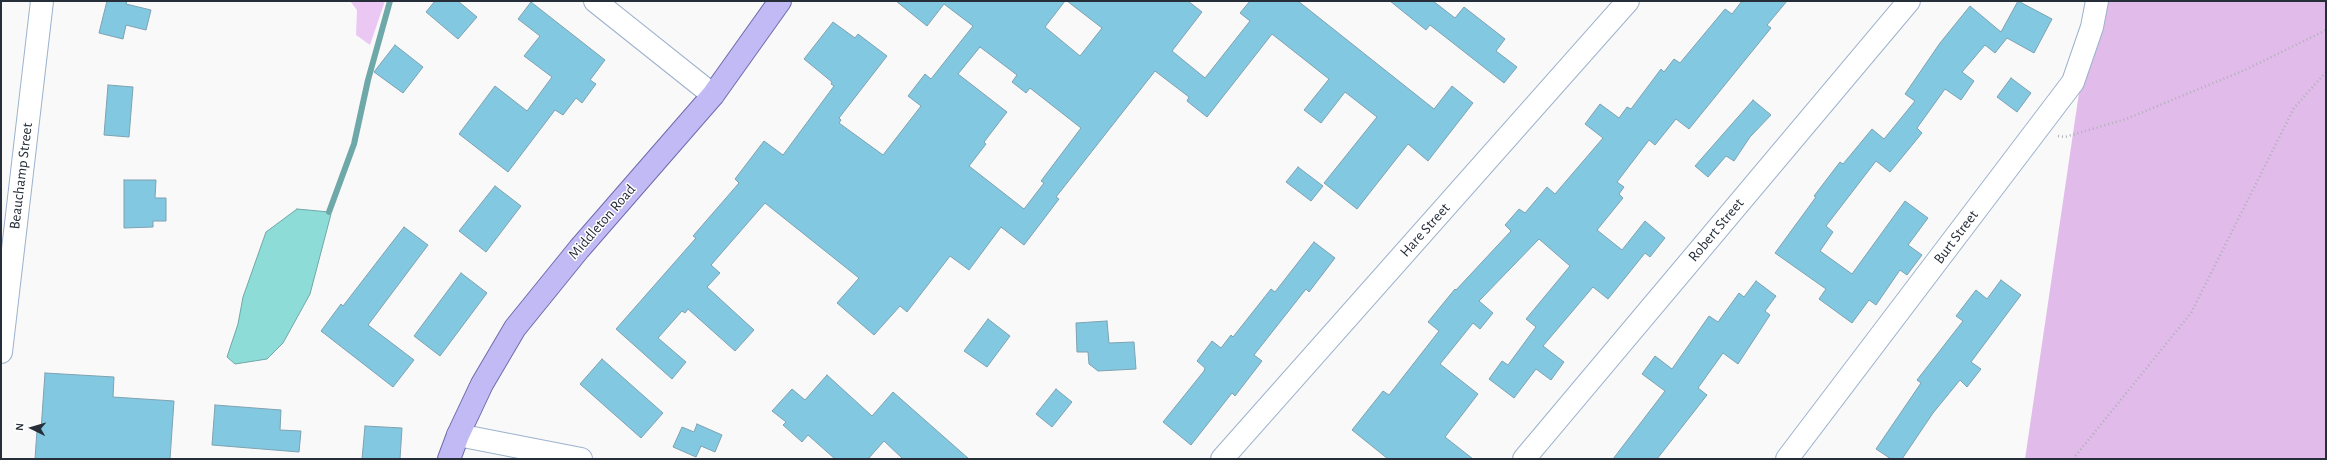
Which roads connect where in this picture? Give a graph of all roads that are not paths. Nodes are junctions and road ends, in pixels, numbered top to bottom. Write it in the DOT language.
graph roads {
  1 [pos="42,1"];
  2 [pos="595,1"];
  3 [pos="780,1"];
  4 [pos="1628,1"];
  5 [pos="1909,1"];
  6 [pos="2097,1"];
  7 [pos="713,95"];
  8 [pos="5,279"];
  9 [pos="1,352"];
  10 [pos="458,435"];
  11 [pos="449,459"];
  12 [pos="581,459"];
  13 [pos="1222,459"];
  14 [pos="1524,459"];
  15 [pos="1787,459"];
  1 -- 8 [label="street, Beauchamp Street"];
  2 -- 7 [label="street"];
  3 -- 7 [label="main road, Middleton Road"];
  4 -- 13 [label="street, Hare Street"];
  5 -- 14 [label="street, Robert Street"];
  6 -- 15 [label="street, Burt Street"];
  7 -- 10 [label="main road, Middleton Road"];
  8 -- 9 [label="street, Beauchamp Street"];
  10 -- 11 [label="main road, Middleton Road"];
  10 -- 12 [label="street"];
}
